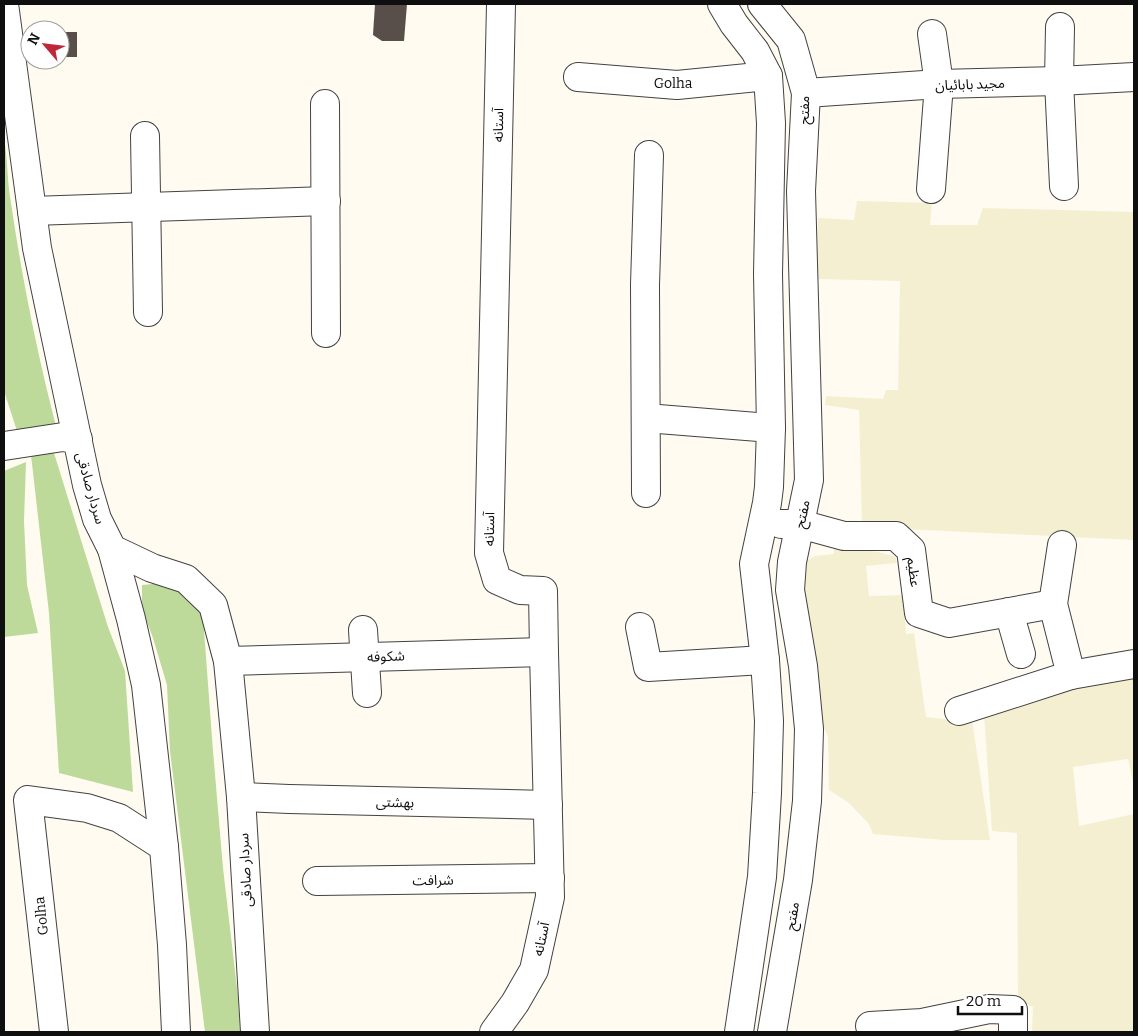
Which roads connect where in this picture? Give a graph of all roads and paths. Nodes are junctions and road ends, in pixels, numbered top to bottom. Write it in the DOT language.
graph roads {
  1 [pos="4,4"];
  2 [pos="501,4"];
  3 [pos="722,4"];
  4 [pos="762,4"];
  5 [pos="1060,27"];
  6 [pos="932,34"];
  7 [pos="768,76"];
  8 [pos="1134,76"];
  9 [pos="578,77"];
  10 [pos="1059,81"];
  11 [pos="939,84"];
  12 [pos="806,93"];
  13 [pos="325,104"];
  14 [pos="146,136"];
  15 [pos="649,155"];
  16 [pos="1064,186"];
  17 [pos="931,189"];
  18 [pos="326,201"];
  19 [pos="146,207"];
  20 [pos="32,211"];
  21 [pos="148,312"];
  22 [pos="326,333"];
  23 [pos="646,418"];
  24 [pos="771,428"];
  25 [pos="78,439"];
  26 [pos="4,446"];
  27 [pos="646,493"];
  28 [pos="762,524"];
  29 [pos="800,524"];
  30 [pos="1062,545"];
  31 [pos="112,549"];
  32 [pos="1053,604"];
  33 [pos="1009,612"];
  34 [pos="640,627"];
  35 [pos="363,630"];
  36 [pos="544,652"];
  37 [pos="1020,654"];
  38 [pos="365,657"];
  39 [pos="765,660"];
  40 [pos="228,661"];
  41 [pos="1134,664"];
  42 [pos="1071,675"];
  43 [pos="367,693"];
  44 [pos="959,712"];
  45 [pos="241,797"];
  46 [pos="548,805"];
  47 [pos="164,847"];
  48 [pos="550,878"];
  49 [pos="317,881"];
  50 [pos="870,1026"];
  51 [pos="54,1032"];
  52 [pos="176,1032"];
  53 [pos="255,1032"];
  54 [pos="494,1032"];
  55 [pos="739,1032"];
  56 [pos="772,1032"];
  57 [pos="1013,1032"];
  1 -- 20 [label="street, سردار صادقی"];
  2 -- 36 [label="street, آستانه"];
  3 -- 7 [label="street"];
  4 -- 12 [label="street, مفتح"];
  5 -- 10 [label="street"];
  6 -- 11 [label="street"];
  7 -- 9 [label="street, Golha"];
  7 -- 24 [label="street"];
  8 -- 10 [label="street, مجید بابائیان"];
  10 -- 11 [label="street, مجید بابائیان"];
  10 -- 16 [label="street"];
  11 -- 12 [label="street, مجید بابائیان"];
  11 -- 17 [label="street"];
  12 -- 29 [label="street, مفتح"];
  13 -- 18 [label="street"];
  14 -- 19 [label="street"];
  15 -- 23 [label="street"];
  18 -- 19 [label="street"];
  18 -- 22 [label="street"];
  19 -- 20 [label="street"];
  19 -- 21 [label="street"];
  20 -- 25 [label="street, سردار صادقی"];
  23 -- 24 [label="street"];
  23 -- 27 [label="street"];
  24 -- 28 [label="street"];
  25 -- 26 [label="street"];
  25 -- 31 [label="street, سردار صادقی"];
  28 -- 29 [label="street, عظیم"];
  28 -- 39 [label="street"];
  29 -- 33 [label="street, عظیم"];
  29 -- 56 [label="street, مفتح"];
  30 -- 32 [label="street"];
  31 -- 40 [label="street, سردار صادقی"];
  31 -- 47 [label="street"];
  32 -- 33 [label="street, عظیم"];
  32 -- 42 [label="street"];
  33 -- 37 [label="street"];
  34 -- 39 [label="street"];
  35 -- 38 [label="street"];
  36 -- 38 [label="street, شکوفه"];
  36 -- 46 [label="street, آستانه"];
  38 -- 40 [label="street, شکوفه"];
  38 -- 43 [label="street"];
  39 -- 55 [label="street"];
  40 -- 45 [label="street, سردار صادقی"];
  41 -- 42 [label="street"];
  42 -- 44 [label="street"];
  45 -- 46 [label="street, بهشتی"];
  45 -- 53 [label="street, سردار صادقی"];
  46 -- 48 [label="street, آستانه"];
  47 -- 51 [label="street, Golha"];
  47 -- 52 [label="street"];
  48 -- 49 [label="street, شرافت"];
  48 -- 54 [label="street, آستانه"];
  50 -- 57 [label="street"];
}
